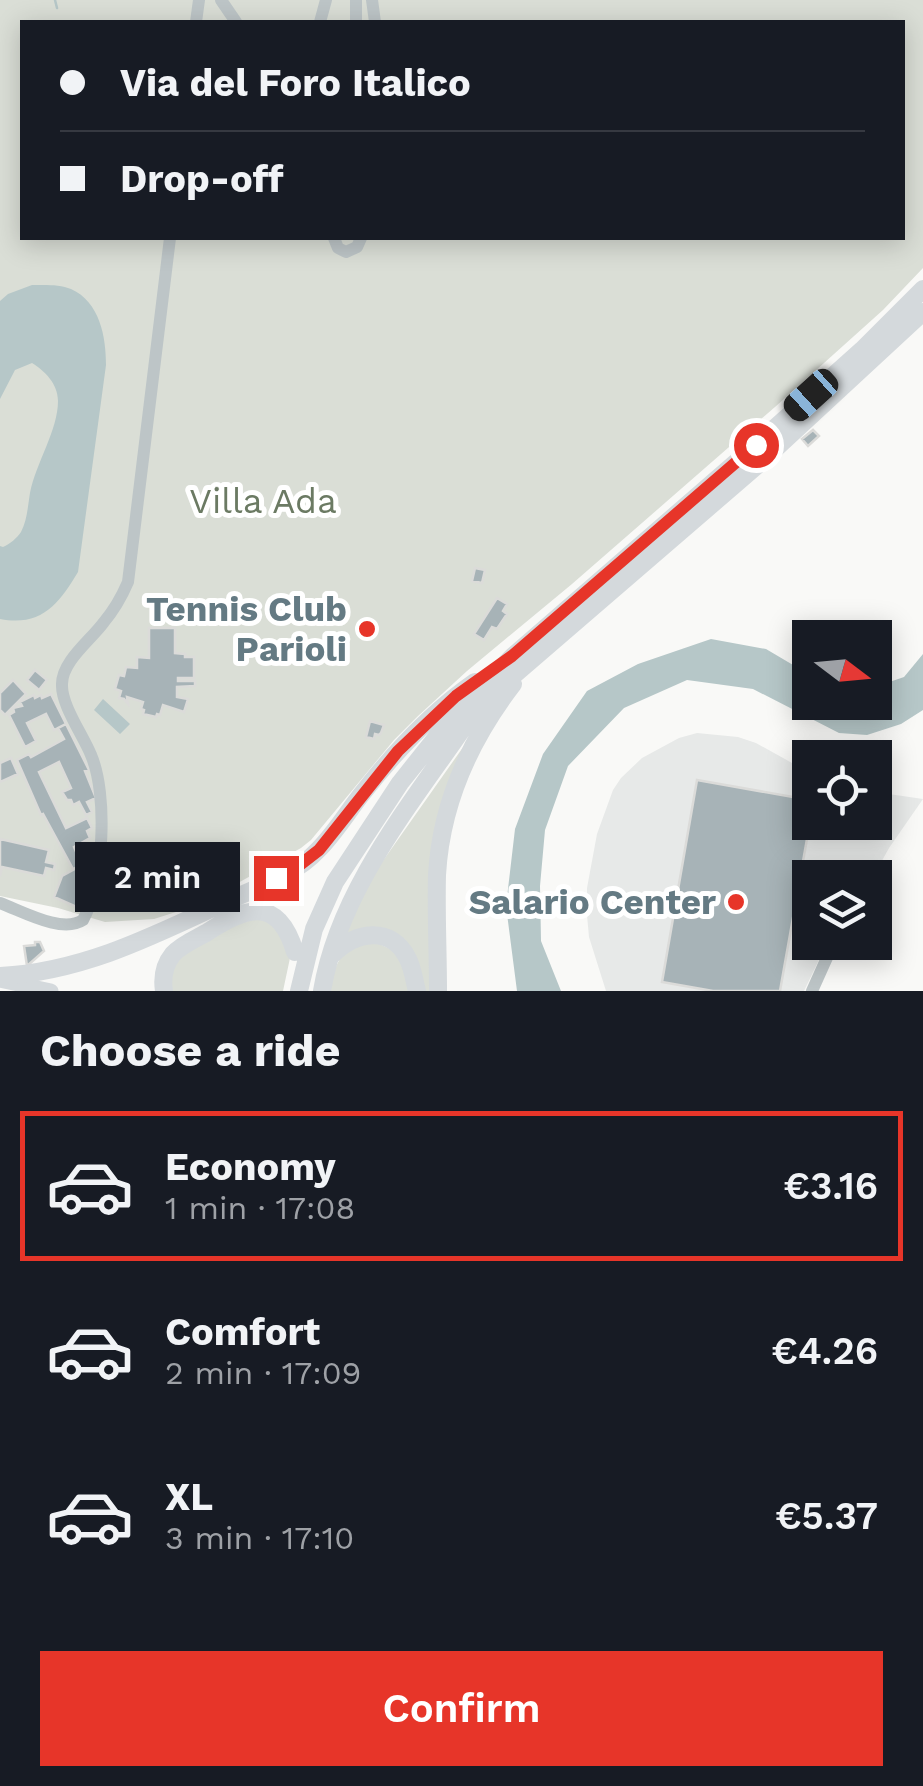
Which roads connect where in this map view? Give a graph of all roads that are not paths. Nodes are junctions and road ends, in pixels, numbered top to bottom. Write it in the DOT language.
graph roads {
  1 [pos="170,240"];
  2 [pos="335,240"];
  3 [pos="360,240"];
  4 [pos="923,289"];
  5 [pos="923,312"];
  6 [pos="536,654"];
  7 [pos="512,656"];
  8 [pos="447,705"];
  9 [pos="476,709"];
  10 [pos="0,903"];
  11 [pos="295,952"];
  12 [pos="328,960"];
  13 [pos="826,960"];
  14 [pos="0,978"];
  15 [pos="51,991"];
  16 [pos="164,991"];
  17 [pos="288,991"];
  18 [pos="300,991"];
  19 [pos="311,991"];
  20 [pos="322,991"];
  21 [pos="417,991"];
  22 [pos="438,991"];
  23 [pos="812,991"];
  1 -- 10 [label="street"];
  2 -- 3 [label="street"];
  4 -- 7 [label="highway"];
  5 -- 6 [label="highway"];
  6 -- 9 [label="highway"];
  6 -- 22 [label="highway"];
  7 -- 8 [label="highway"];
  7 -- 18 [label="highway"];
  8 -- 11 [label="highway"];
  8 -- 14 [label="highway"];
  9 -- 12 [label="highway"];
  9 -- 19 [label="highway"];
  11 -- 16 [label="highway"];
  11 -- 17 [label="highway"];
  12 -- 20 [label="highway"];
  12 -- 21 [label="highway"];
  13 -- 23 [label="street"];
  14 -- 15 [label="main road"];
}
